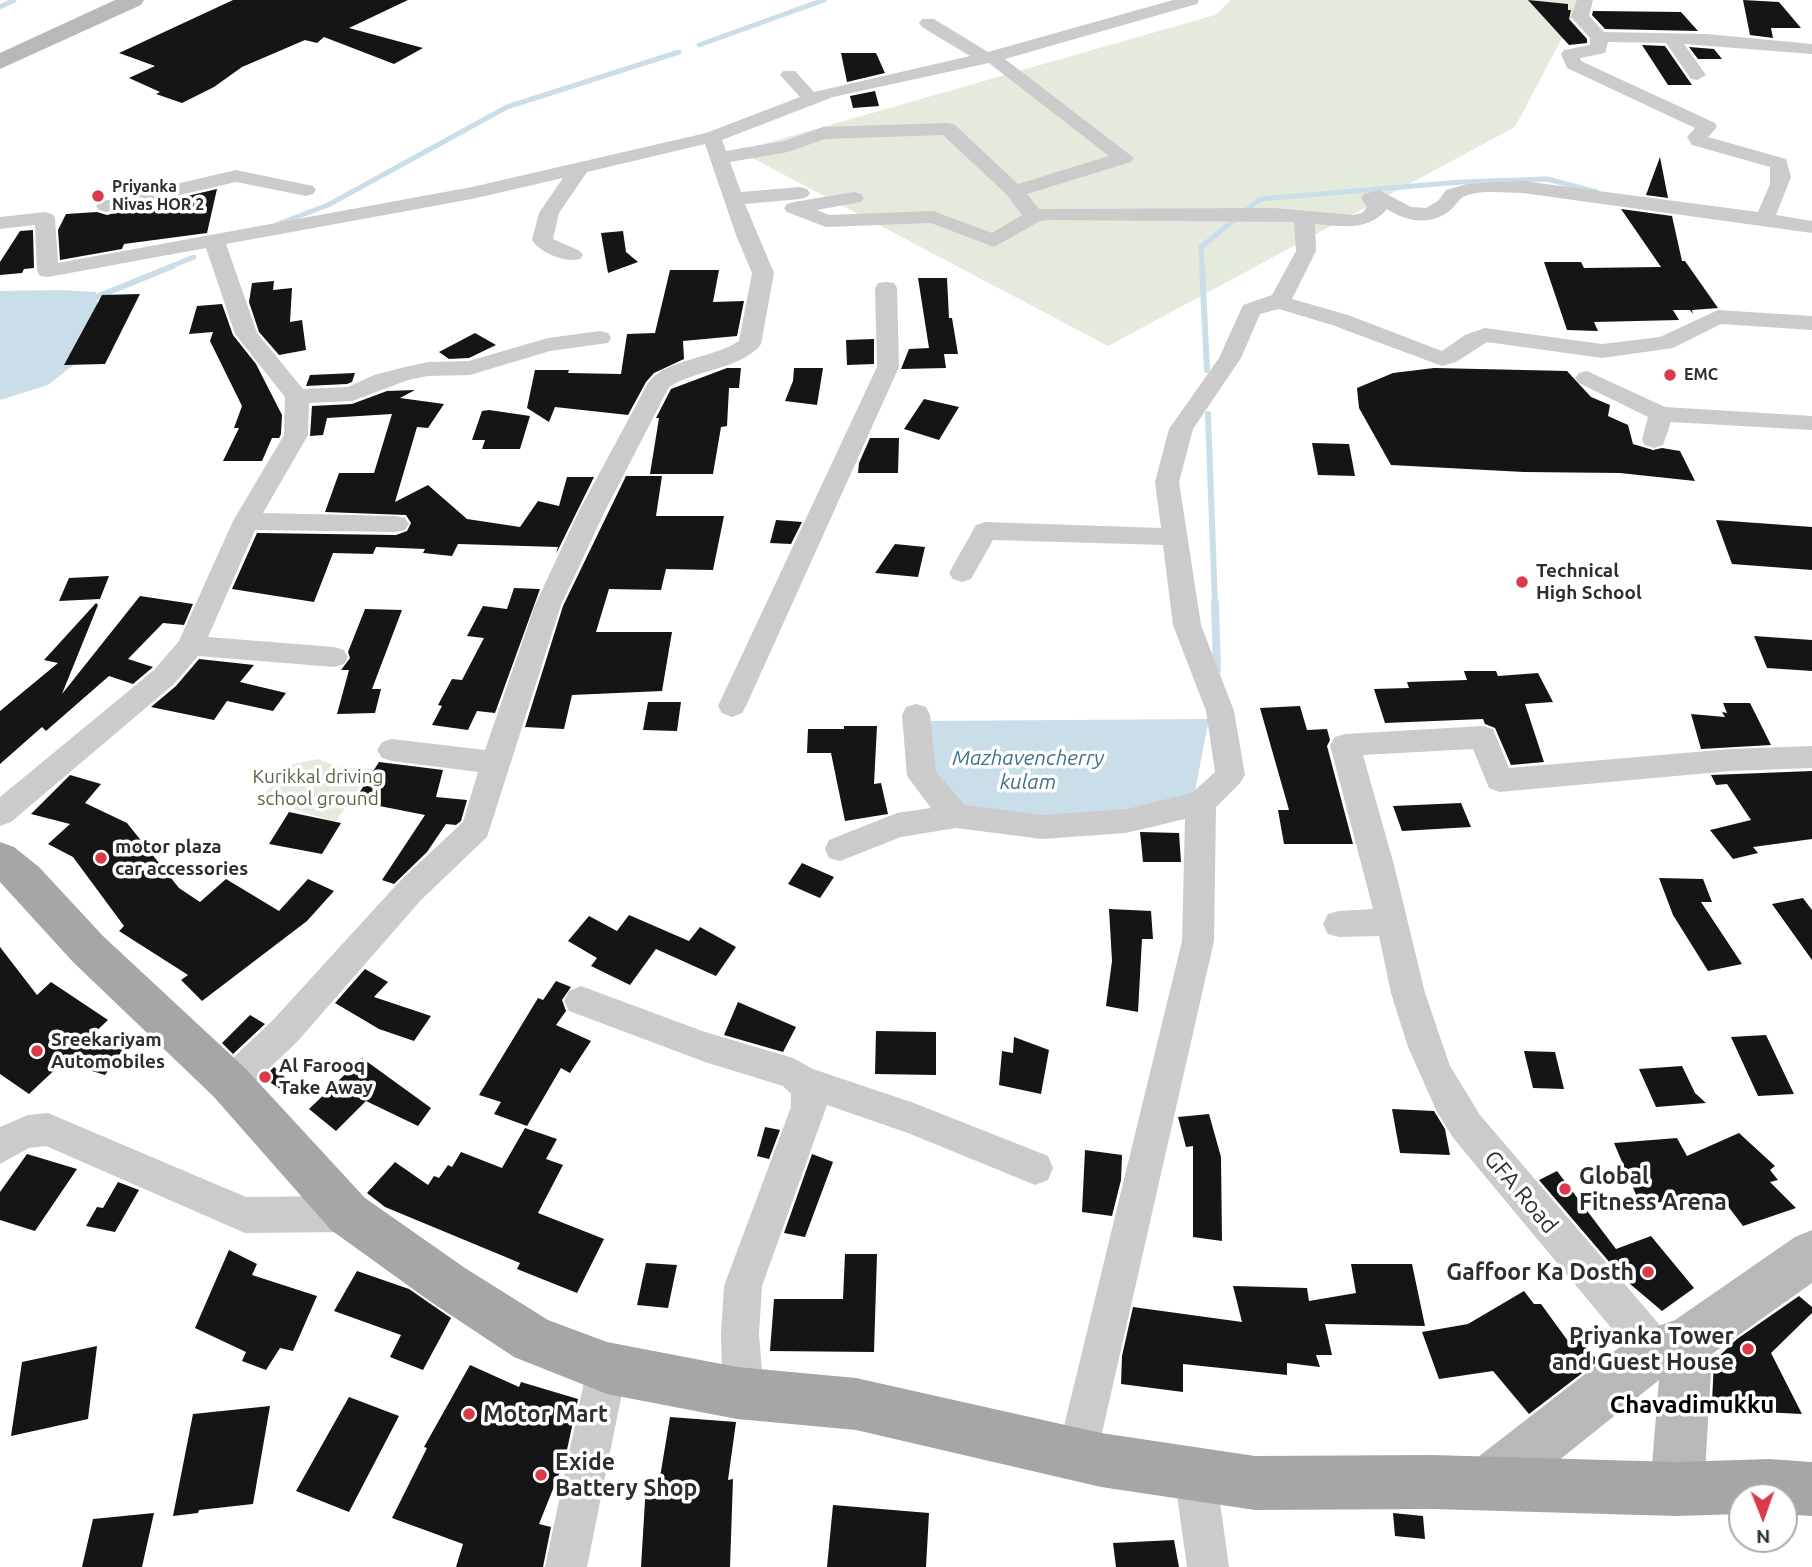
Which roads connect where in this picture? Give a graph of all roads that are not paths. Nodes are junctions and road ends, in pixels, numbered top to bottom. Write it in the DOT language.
graph roads {
  1 [pos="133,0"];
  2 [pos="1191,0"];
  3 [pos="1584,0"];
  4 [pos="928,23"];
  5 [pos="1599,37"];
  6 [pos="1672,39"];
  7 [pos="1812,49"];
  8 [pos="988,57"];
  9 [pos="0,62"];
  10 [pos="789,75"];
  11 [pos="1697,75"];
  12 [pos="811,99"];
  13 [pos="716,148"];
  14 [pos="579,169"];
  15 [pos="306,190"];
  16 [pos="1014,191"];
  17 [pos="800,193"];
  18 [pos="854,198"];
  19 [pos="734,199"];
  20 [pos="106,206"];
  21 [pos="1034,216"];
  22 [pos="1304,218"];
  23 [pos="1764,220"];
  24 [pos="0,223"];
  25 [pos="1812,227"];
  26 [pos="215,243"];
  27 [pos="573,255"];
  28 [pos="886,288"];
  29 [pos="1280,302"];
  30 [pos="1812,323"];
  31 [pos="600,338"];
  32 [pos="1587,378"];
  33 [pos="297,397"];
  34 [pos="1661,414"];
  35 [pos="1812,423"];
  36 [pos="1654,440"];
  37 [pos="246,521"];
  38 [pos="396,524"];
  39 [pos="1175,537"];
  40 [pos="962,573"];
  41 [pos="191,646"];
  42 [pos="334,657"];
  43 [pos="732,706"];
  44 [pos="916,715"];
  45 [pos="392,750"];
  46 [pos="1812,757"];
  47 [pos="495,763"];
  48 [pos="1201,803"];
  49 [pos="0,814"];
  50 [pos="956,816"];
  51 [pos="841,849"];
  52 [pos="0,858"];
  53 [pos="1391,922"];
  54 [pos="1339,924"];
  55 [pos="581,1001"];
  56 [pos="803,1081"];
  57 [pos="230,1083"];
  58 [pos="0,1147"];
  59 [pos="1035,1167"];
  60 [pos="348,1214"];
  61 [pos="1812,1254"];
  62 [pos="1672,1346"];
  63 [pos="607,1368"];
  64 [pos="737,1393"];
  65 [pos="1077,1455"];
  66 [pos="1195,1474"];
  67 [pos="1488,1483"];
  68 [pos="1677,1489"];
  69 [pos="1812,1489"];
  70 [pos="566,1567"];
  71 [pos="1208,1567"];
  1 -- 9 [label="main road"];
  2 -- 8 [label="street"];
  3 -- 5 [label="street"];
  4 -- 8 [label="street"];
  5 -- 6 [label="street"];
  5 -- 23 [label="street"];
  6 -- 7 [label="street"];
  6 -- 11 [label="street"];
  8 -- 12 [label="street"];
  8 -- 16 [label="street"];
  10 -- 12 [label="street"];
  12 -- 13 [label="street"];
  13 -- 14 [label="street"];
  13 -- 16 [label="street"];
  13 -- 19 [label="street"];
  14 -- 26 [label="street"];
  14 -- 27 [label="street"];
  15 -- 20 [label="street"];
  16 -- 21 [label="street"];
  17 -- 19 [label="street"];
  18 -- 21 [label="street"];
  19 -- 47 [label="street"];
  21 -- 22 [label="street"];
  22 -- 23 [label="street"];
  22 -- 29 [label="street"];
  23 -- 25 [label="street"];
  24 -- 26 [label="street"];
  26 -- 33 [label="street"];
  28 -- 43 [label="street"];
  29 -- 30 [label="street"];
  29 -- 39 [label="street"];
  31 -- 33 [label="street"];
  32 -- 34 [label="street"];
  33 -- 37 [label="street"];
  34 -- 35 [label="street"];
  34 -- 36 [label="street"];
  37 -- 38 [label="street"];
  37 -- 41 [label="street"];
  39 -- 40 [label="street"];
  39 -- 48 [label="street"];
  41 -- 42 [label="street"];
  41 -- 49 [label="street"];
  44 -- 50 [label="street"];
  45 -- 47 [label="street"];
  46 -- 53 [label="street, GFA Road"];
  47 -- 57 [label="street"];
  48 -- 50 [label="street"];
  48 -- 65 [label="street"];
  50 -- 51 [label="street"];
  52 -- 57 [label="main road"];
  53 -- 54 [label="street"];
  53 -- 62 [label="street, GFA Road"];
  55 -- 56 [label="street"];
  56 -- 59 [label="street"];
  56 -- 64 [label="street"];
  57 -- 60 [label="main road"];
  58 -- 60 [label="street"];
  60 -- 63 [label="main road"];
  61 -- 62 [label="main road"];
  62 -- 67 [label="main road"];
  62 -- 68 [label="main road"];
  63 -- 64 [label="main road"];
  63 -- 70 [label="street"];
  64 -- 65 [label="main road"];
  65 -- 66 [label="main road"];
  66 -- 67 [label="main road"];
  66 -- 71 [label="street"];
  67 -- 68 [label="main road"];
  68 -- 69 [label="main road"];
}
